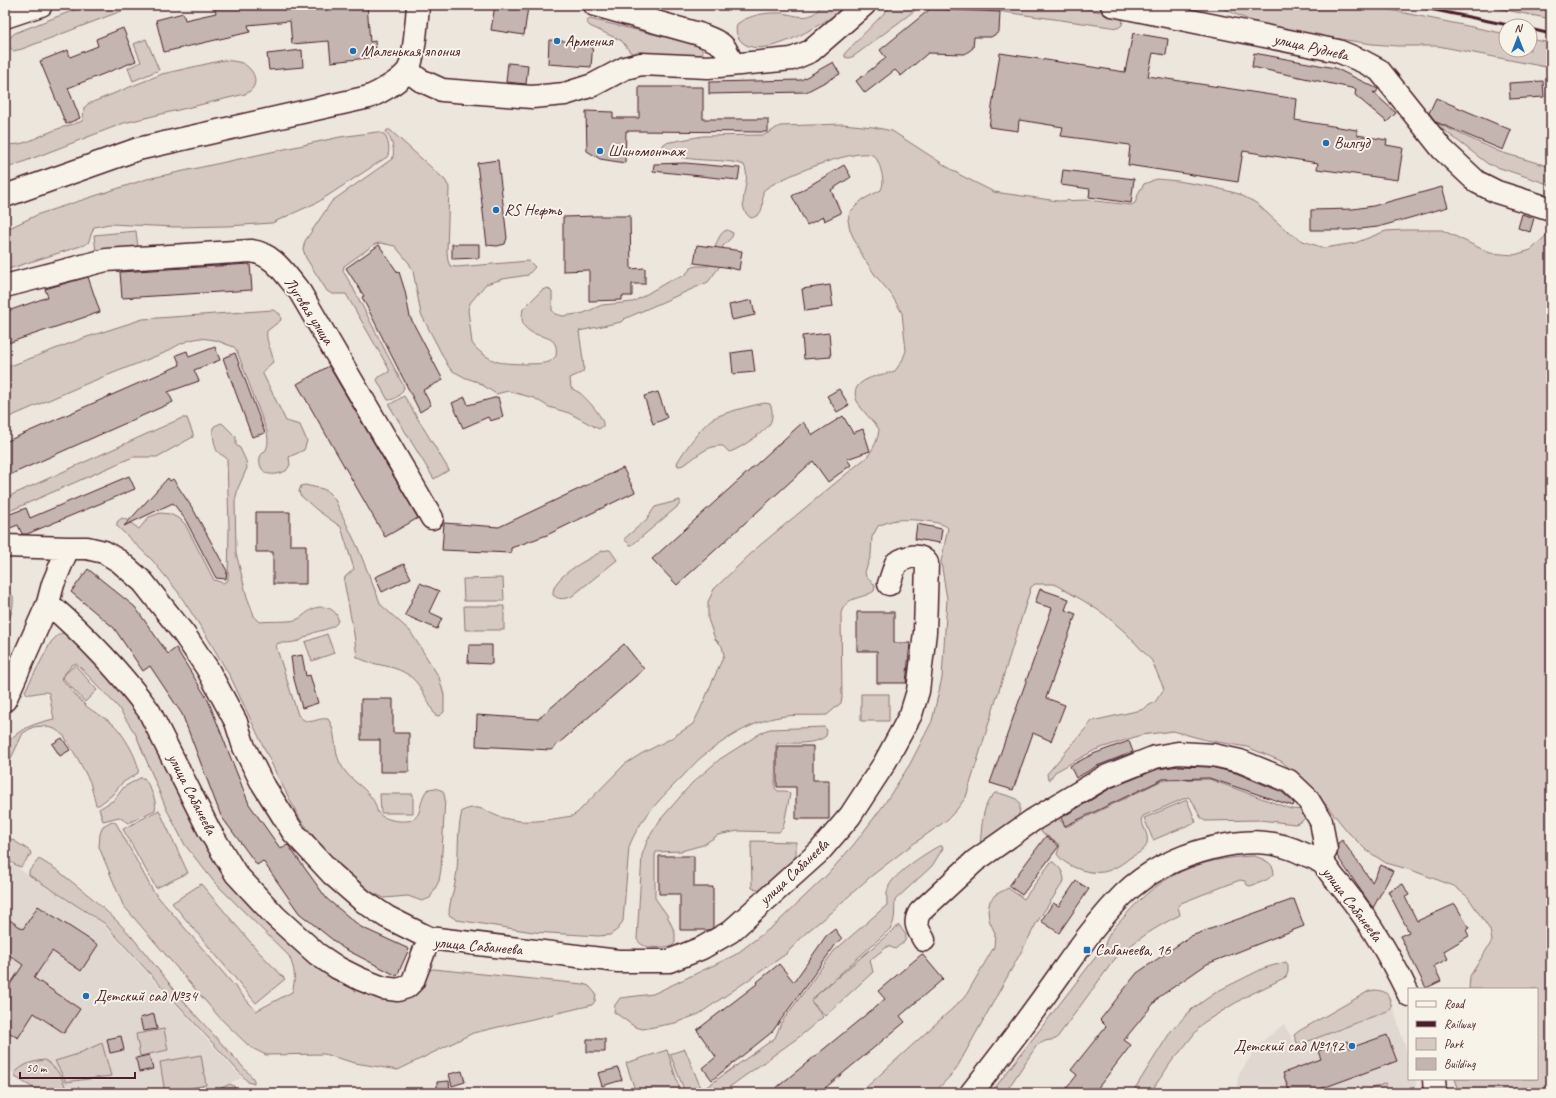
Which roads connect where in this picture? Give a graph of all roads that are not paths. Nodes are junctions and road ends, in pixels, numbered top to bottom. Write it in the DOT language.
graph roads {
  1 [pos="42,5"];
  2 [pos="418,5"];
  3 [pos="595,5"];
  4 [pos="864,5"];
  5 [pos="1112,5"];
  6 [pos="5,17"];
  7 [pos="731,64"];
  8 [pos="408,71"];
  9 [pos="5,196"];
  10 [pos="1551,209"];
  11 [pos="5,286"];
  12 [pos="432,518"];
  13 [pos="5,546"];
  14 [pos="68,548"];
  15 [pos="890,584"];
  16 [pos="48,603"];
  17 [pos="5,700"];
  18 [pos="1319,861"];
  19 [pos="429,938"];
  20 [pos="924,940"];
  21 [pos="1408,993"];
  22 [pos="1434,1080"];
  23 [pos="971,1093"];
  24 [pos="1435,1093"];
  1 -- 6 [label="street"];
  2 -- 8 [label="street"];
  3 -- 7 [label="street"];
  4 -- 7 [label="street"];
  5 -- 10 [label="street, улица Руднева"];
  7 -- 8 [label="street"];
  8 -- 9 [label="street"];
  11 -- 12 [label="street, Луговая улица"];
  13 -- 14 [label="street"];
  14 -- 16 [label="street"];
  14 -- 19 [label="street"];
  15 -- 19 [label="street, улица Сабанеева"];
  16 -- 17 [label="street"];
  16 -- 19 [label="street, улица Сабанеева"];
  18 -- 20 [label="street"];
  18 -- 21 [label="street, улица Сабанеева"];
  18 -- 23 [label="street, улица Сабанеева"];
  22 -- 24 [label="street"];
}
